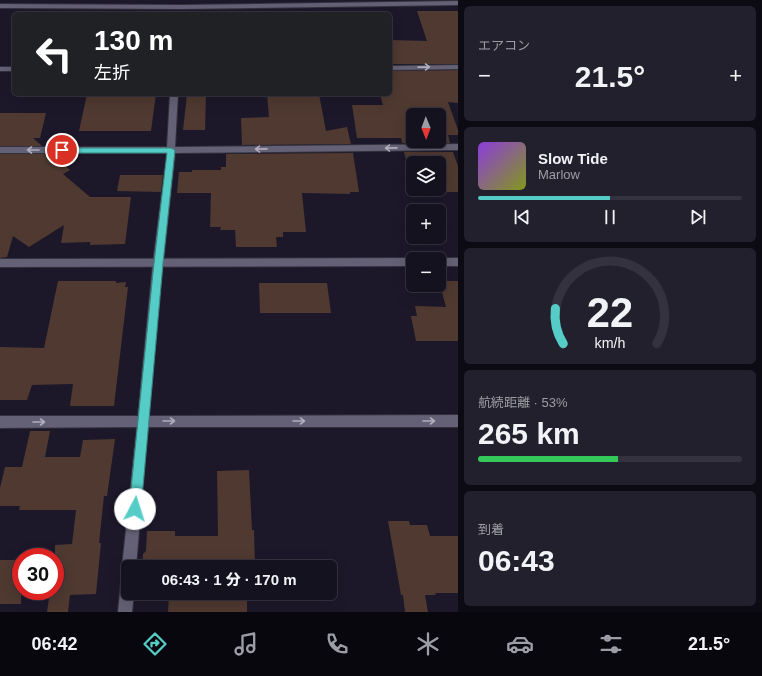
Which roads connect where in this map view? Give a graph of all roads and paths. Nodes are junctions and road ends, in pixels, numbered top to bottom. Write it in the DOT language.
graph roads {
  1 [pos="451,0"];
  2 [pos="279,3"];
  3 [pos="458,3"];
  4 [pos="0,6"];
  5 [pos="182,7"];
  6 [pos="458,67"];
  7 [pos="392,68"];
  8 [pos="0,69"];
  9 [pos="12,69"];
  10 [pos="174,96"];
  11 [pos="458,147"];
  12 [pos="0,150"];
  13 [pos="171,150"];
  14 [pos="406,262"];
  15 [pos="446,262"];
  16 [pos="458,262"];
  17 [pos="0,263"];
  18 [pos="158,263"];
  19 [pos="143,421"];
  20 [pos="458,421"];
  21 [pos="0,422"];
  22 [pos="130,560"];
  23 [pos="126,600"];
  24 [pos="125,612"];
  1 -- 3 [label="street"];
  2 -- 3 [label="street"];
  2 -- 5 [label="street"];
  4 -- 5 [label="street"];
  7 -- 6 [label="street, one-way"];
  8 -- 9 [label="street"];
  10 -- 13 [label="street"];
  11 -- 13 [label="street, one-way"];
  13 -- 12 [label="street, one-way"];
  13 -- 18 [label="street"];
  14 -- 18 [label="street"];
  15 -- 16 [label="street"];
  17 -- 18 [label="street"];
  18 -- 19 [label="street"];
  19 -- 20 [label="street, one-way"];
  21 -- 19 [label="street, one-way"];
  19 -- 22 [label="street"];
  23 -- 24 [label="street"];
}
